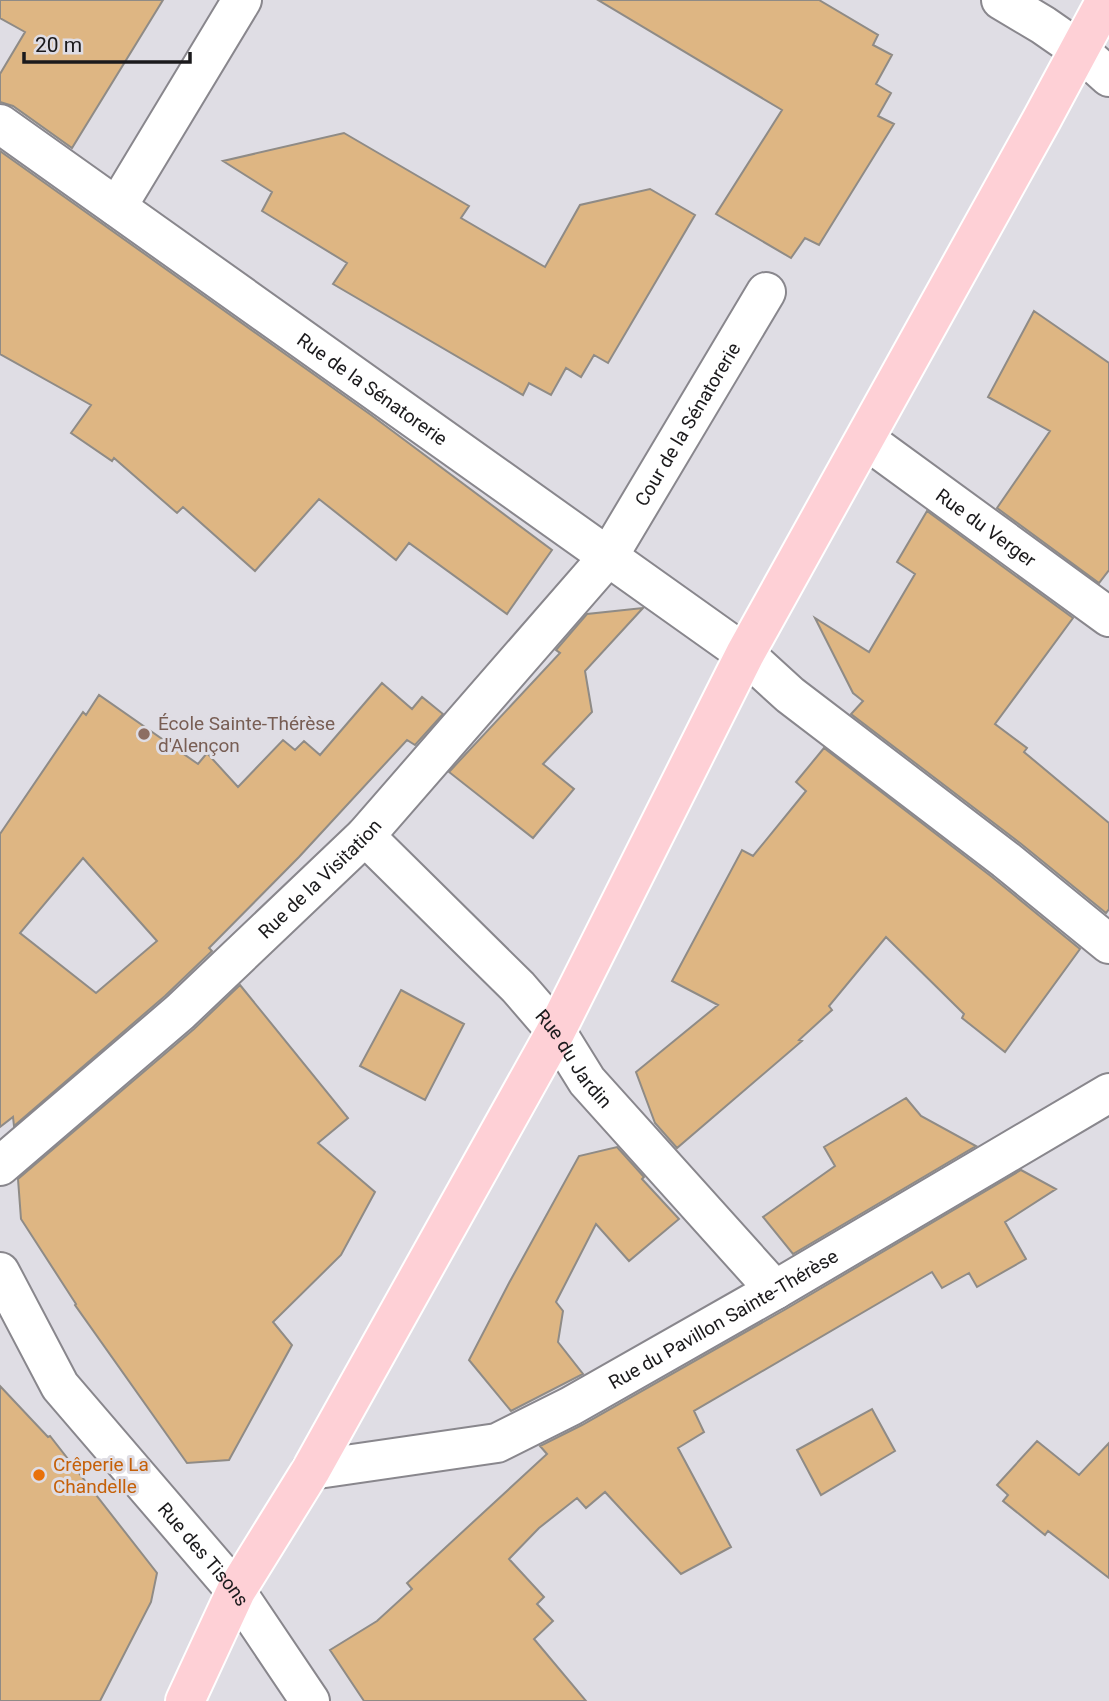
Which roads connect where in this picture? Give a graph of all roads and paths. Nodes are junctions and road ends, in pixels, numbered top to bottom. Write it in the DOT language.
graph roads {
  1 [pos="242,0"];
  2 [pos="1000,0"];
  3 [pos="1106,0"];
  4 [pos="1079,50"];
  5 [pos="1109,77"];
  6 [pos="0,124"];
  7 [pos="117,207"];
  8 [pos="766,292"];
  9 [pos="865,439"];
  10 [pos="608,557"];
  11 [pos="1109,617"];
  12 [pos="745,654"];
  13 [pos="365,836"];
  14 [pos="1109,944"];
  15 [pos="556,1031"];
  16 [pos="1109,1093"];
  17 [pos="0,1166"];
  18 [pos="0,1272"];
  19 [pos="775,1290"];
  20 [pos="310,1470"];
  21 [pos="236,1591"];
  22 [pos="185,1701"];
  23 [pos="310,1701"];
  1 -- 7 [label="street"];
  2 -- 4 [label="street"];
  3 -- 4 [label="main road"];
  4 -- 5 [label="street"];
  4 -- 9 [label="main road"];
  6 -- 7 [label="street, Rue de la Sénatorerie"];
  7 -- 10 [label="street, Rue de la Sénatorerie"];
  8 -- 10 [label="street, Cour de la Sénatorerie"];
  9 -- 11 [label="street, Rue du Verger"];
  9 -- 12 [label="main road"];
  10 -- 12 [label="street, Rue de la Sénatorerie"];
  10 -- 13 [label="street, Rue de la Visitation"];
  12 -- 14 [label="street, Rue de la Sénatorerie"];
  12 -- 15 [label="main road"];
  13 -- 15 [label="street, Rue du Jardin"];
  13 -- 17 [label="street, Rue de la Visitation"];
  15 -- 19 [label="street, Rue du Jardin"];
  15 -- 20 [label="main road"];
  16 -- 19 [label="street, Rue du Pavillon Sainte-Thérèse"];
  18 -- 21 [label="street, Rue des Tisons"];
  19 -- 20 [label="street, Rue du Pavillon Sainte-Thérèse"];
  20 -- 21 [label="main road"];
  21 -- 22 [label="main road"];
  21 -- 23 [label="street, Rue des Tisons"];
}
